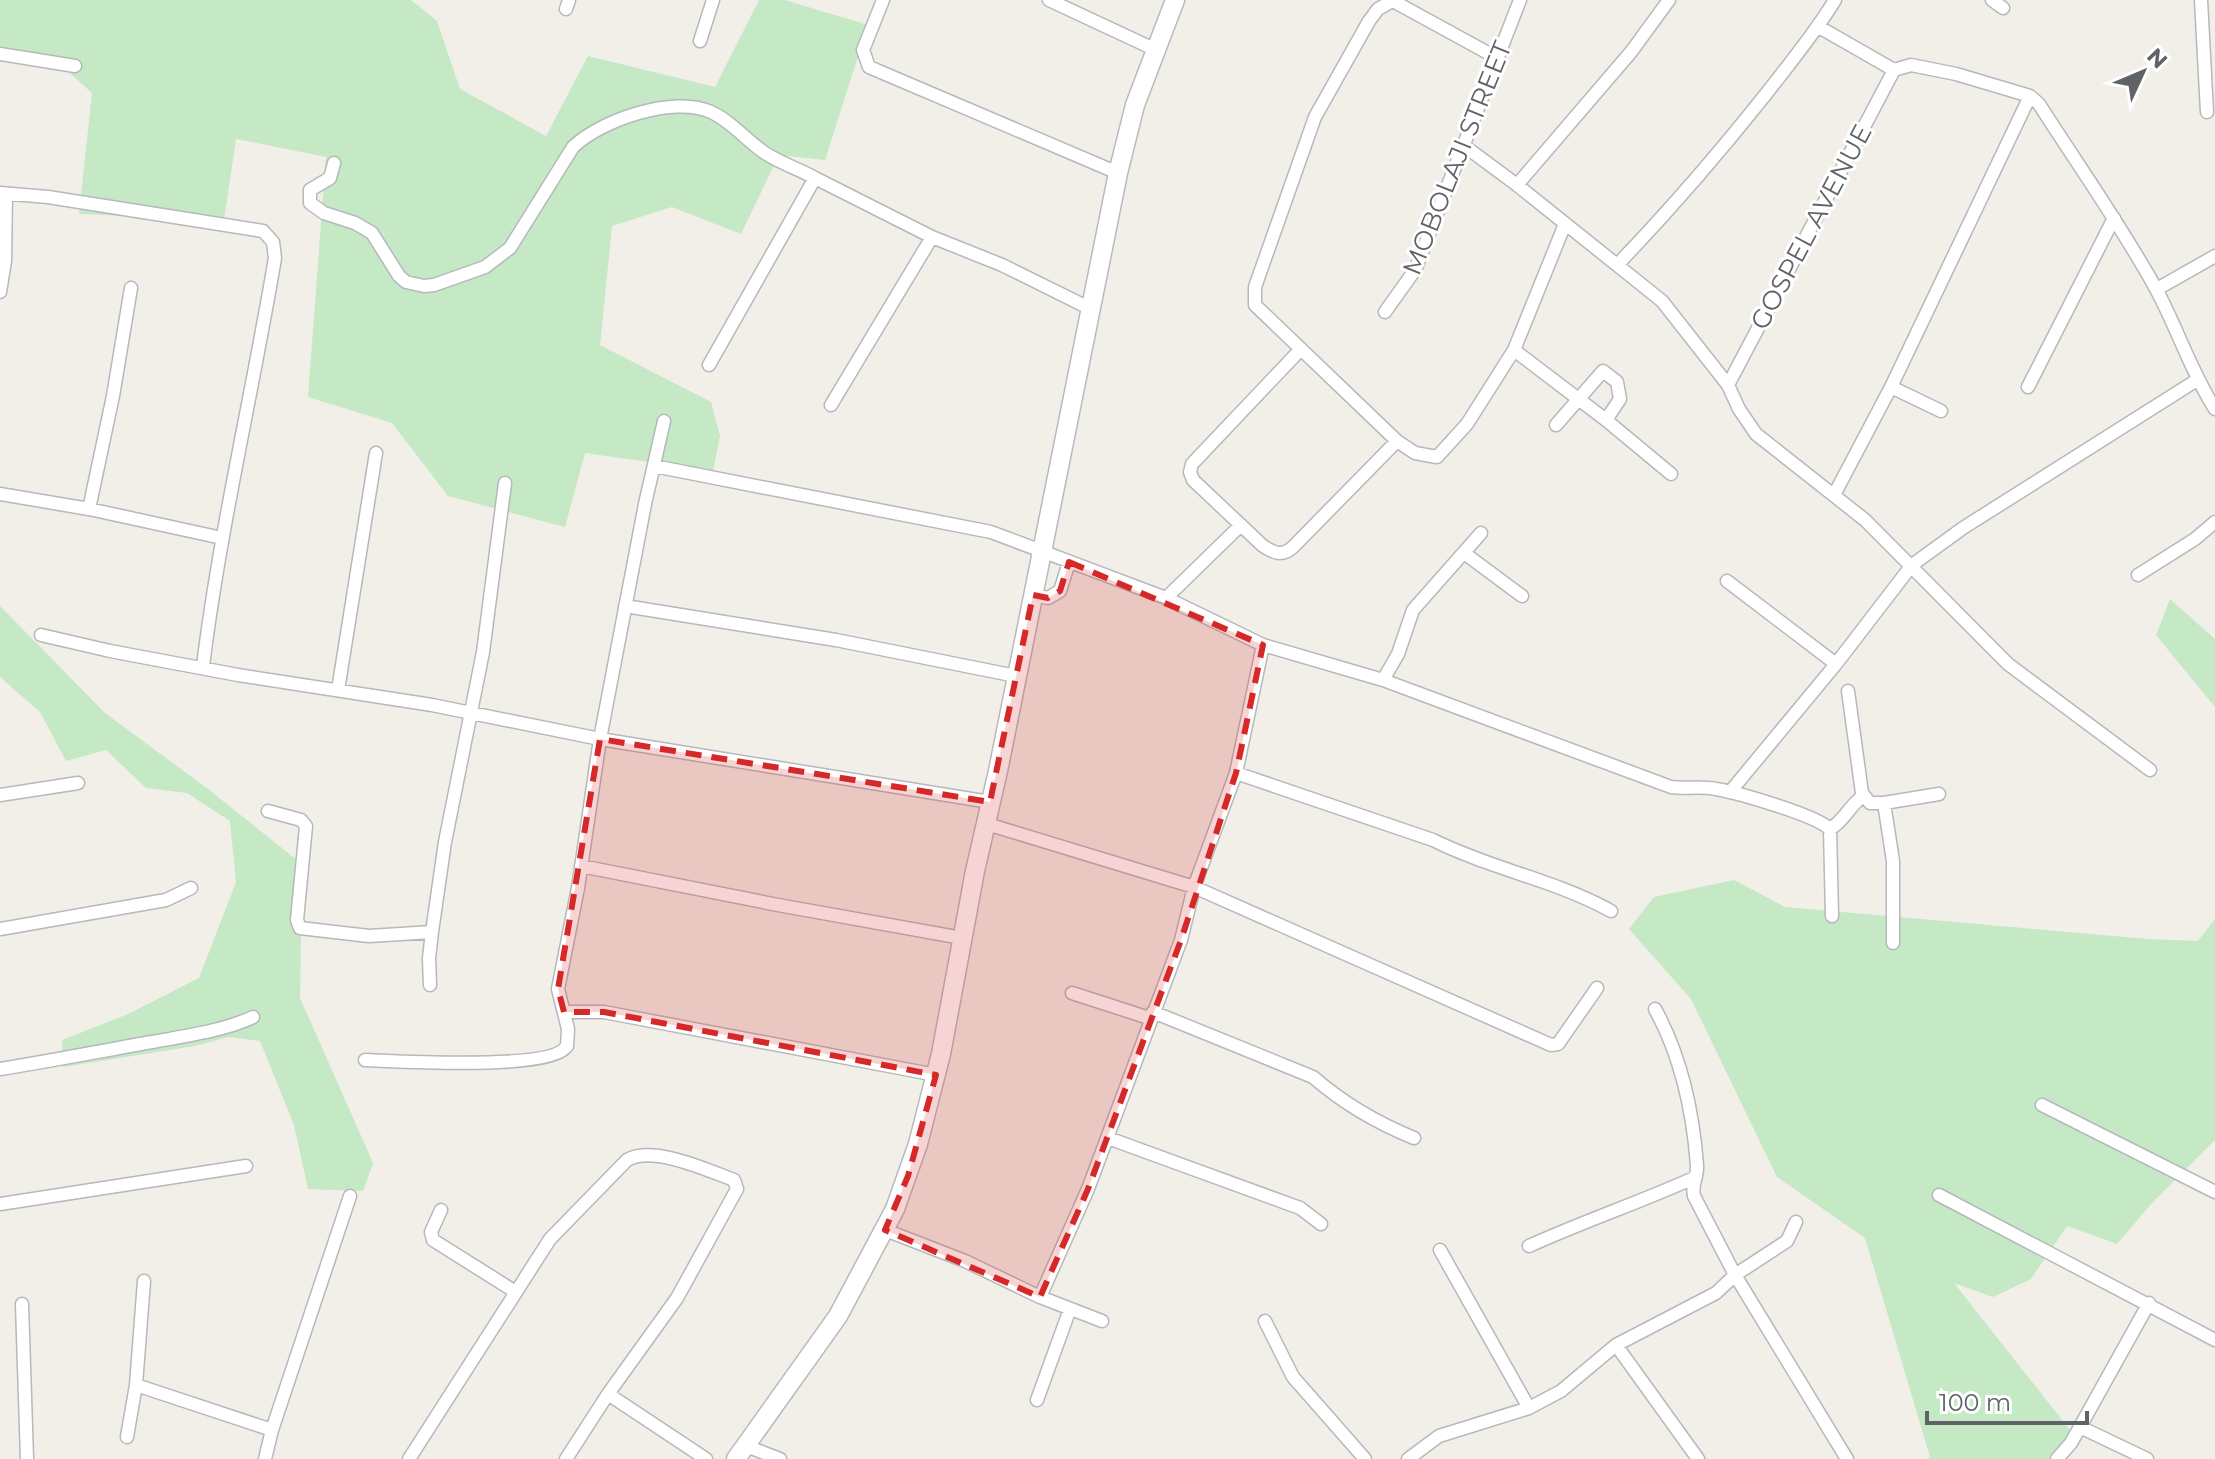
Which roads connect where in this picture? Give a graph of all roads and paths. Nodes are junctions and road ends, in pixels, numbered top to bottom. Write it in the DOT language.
graph roads {
  1 [pos="713,0"];
  2 [pos="883,0"];
  3 [pos="1050,0"];
  4 [pos="1175,0"];
  5 [pos="1520,0"];
  6 [pos="1669,0"];
  7 [pos="1835,0"];
  8 [pos="2201,0"];
  9 [pos="1394,1"];
  10 [pos="1819,27"];
  11 [pos="700,41"];
  12 [pos="1154,49"];
  13 [pos="0,54"];
  14 [pos="1499,59"];
  15 [pos="75,66"];
  16 [pos="1894,70"];
  17 [pos="2030,96"];
  18 [pos="2207,112"];
  19 [pos="1463,145"];
  20 [pos="334,163"];
  21 [pos="1118,173"];
  22 [pos="815,178"];
  23 [pos="1517,185"];
  24 [pos="3,194"];
  25 [pos="2114,218"];
  26 [pos="1565,224"];
  27 [pos="932,237"];
  28 [pos="2215,256"];
  29 [pos="1617,265"];
  30 [pos="131,288"];
  31 [pos="2157,289"];
  32 [pos="0,292"];
  33 [pos="1091,309"];
  34 [pos="1385,312"];
  35 [pos="1301,349"];
  36 [pos="1514,350"];
  37 [pos="709,365"];
  38 [pos="2197,380"];
  39 [pos="1728,385"];
  40 [pos="1891,387"];
  41 [pos="2028,387"];
  42 [pos="1578,399"];
  43 [pos="831,405"];
  44 [pos="2215,409"];
  45 [pos="1941,411"];
  46 [pos="1606,420"];
  47 [pos="664,421"];
  48 [pos="1556,425"];
  49 [pos="1397,441"];
  50 [pos="376,453"];
  51 [pos="654,466"];
  52 [pos="1671,474"];
  53 [pos="505,483"];
  54 [pos="0,494"];
  55 [pos="1834,495"];
  56 [pos="89,509"];
  57 [pos="2215,522"];
  58 [pos="1241,525"];
  59 [pos="1481,533"];
  60 [pos="222,538"];
  61 [pos="1040,551"];
  62 [pos="1464,553"];
  63 [pos="1069,562"];
  64 [pos="1912,565"];
  65 [pos="2138,575"];
  66 [pos="1727,581"];
  67 [pos="1033,595"];
  68 [pos="1522,596"];
  69 [pos="1166,598"];
  70 [pos="625,606"];
  71 [pos="41,635"];
  72 [pos="1263,645"];
  73 [pos="1836,664"];
  74 [pos="203,666"];
  75 [pos="1016,676"];
  76 [pos="1383,680"];
  77 [pos="338,690"];
  78 [pos="1848,691"];
  79 [pos="472,713"];
  80 [pos="600,739"];
  81 [pos="2150,770"];
  82 [pos="1236,773"];
  83 [pos="78,783"];
  84 [pos="1730,792"];
  85 [pos="1939,794"];
  86 [pos="0,795"];
  87 [pos="1863,796"];
  88 [pos="990,802"];
  89 [pos="1884,803"];
  90 [pos="268,811"];
  91 [pos="987,824"];
  92 [pos="1830,829"];
  93 [pos="581,866"];
  94 [pos="1194,887"];
  95 [pos="191,888"];
  96 [pos="1611,911"];
  97 [pos="1832,916"];
  98 [pos="0,929"];
  99 [pos="432,932"];
  100 [pos="962,938"];
  101 [pos="1893,943"];
  102 [pos="430,985"];
  103 [pos="1597,988"];
  104 [pos="1072,993"];
  105 [pos="1655,1009"];
  106 [pos="564,1012"];
  107 [pos="1153,1012"];
  108 [pos="253,1017"];
  109 [pos="365,1060"];
  110 [pos="0,1069"];
  111 [pos="936,1075"];
  112 [pos="2042,1105"];
  113 [pos="1108,1138"];
  114 [pos="1414,1138"];
  115 [pos="246,1166"];
  116 [pos="1696,1177"];
  117 [pos="2215,1192"];
  118 [pos="1939,1195"];
  119 [pos="350,1196"];
  120 [pos="0,1204"];
  121 [pos="441,1210"];
  122 [pos="1796,1222"];
  123 [pos="1321,1224"];
  124 [pos="885,1230"];
  125 [pos="1529,1246"];
  126 [pos="1440,1250"];
  127 [pos="1735,1275"];
  128 [pos="144,1281"];
  129 [pos="514,1291"];
  130 [pos="1040,1297"];
  131 [pos="2149,1303"];
  132 [pos="22,1304"];
  133 [pos="1070,1309"];
  134 [pos="1102,1321"];
  135 [pos="1265,1321"];
  136 [pos="2215,1340"];
  137 [pos="1616,1345"];
  138 [pos="136,1385"];
  139 [pos="608,1394"];
  140 [pos="1037,1400"];
  141 [pos="1529,1408"];
  142 [pos="2080,1427"];
  143 [pos="272,1430"];
  144 [pos="127,1437"];
  145 [pos="741,1452"];
  146 [pos="27,1459"];
  147 [pos="265,1459"];
  148 [pos="409,1459"];
  149 [pos="566,1459"];
  150 [pos="706,1459"];
  151 [pos="780,1459"];
  152 [pos="1365,1459"];
  153 [pos="1408,1459"];
  154 [pos="1698,1459"];
  155 [pos="1847,1459"];
  156 [pos="2057,1459"];
  157 [pos="2147,1459"];
  1 -- 11 [label="street"];
  2 -- 21 [label="street"];
  3 -- 12 [label="street"];
  4 -- 12 [label="street"];
  5 -- 14 [label="street, MOBOLAJI STREET"];
  6 -- 23 [label="street"];
  7 -- 10 [label="street"];
  8 -- 18 [label="street"];
  9 -- 14 [label="street"];
  9 -- 35 [label="street"];
  10 -- 16 [label="street"];
  10 -- 29 [label="street"];
  12 -- 21 [label="street"];
  13 -- 15 [label="street"];
  14 -- 19 [label="street, MOBOLAJI STREET"];
  16 -- 17 [label="street"];
  16 -- 39 [label="street, GOSPEL AVENUE"];
  17 -- 25 [label="street"];
  17 -- 40 [label="street"];
  19 -- 23 [label="street"];
  19 -- 34 [label="street, MOBOLAJI STREET"];
  20 -- 22 [label="street"];
  21 -- 33 [label="street"];
  22 -- 27 [label="street"];
  22 -- 37 [label="street"];
  23 -- 26 [label="street"];
  24 -- 32 [label="street"];
  24 -- 60 [label="street"];
  25 -- 31 [label="street"];
  25 -- 41 [label="street"];
  26 -- 29 [label="street"];
  26 -- 36 [label="street"];
  27 -- 33 [label="street"];
  27 -- 43 [label="street"];
  28 -- 31 [label="street"];
  29 -- 39 [label="street"];
  30 -- 56 [label="street"];
  31 -- 38 [label="street"];
  33 -- 61 [label="street"];
  35 -- 49 [label="street"];
  35 -- 58 [label="street"];
  36 -- 42 [label="street"];
  36 -- 49 [label="street"];
  38 -- 44 [label="street"];
  38 -- 64 [label="street"];
  39 -- 55 [label="street"];
  40 -- 45 [label="street"];
  40 -- 55 [label="street"];
  42 -- 46 [label="street"];
  42 -- 46 [label="street"];
  42 -- 48 [label="street"];
  46 -- 52 [label="street"];
  47 -- 51 [label="street"];
  49 -- 58 [label="street"];
  50 -- 77 [label="street"];
  51 -- 61 [label="street"];
  51 -- 70 [label="street"];
  53 -- 79 [label="street"];
  54 -- 56 [label="street"];
  55 -- 64 [label="street"];
  56 -- 60 [label="street"];
  57 -- 65 [label="street"];
  58 -- 69 [label="street"];
  59 -- 62 [label="street"];
  60 -- 74 [label="street"];
  61 -- 63 [label="street"];
  61 -- 67 [label="street"];
  62 -- 68 [label="street"];
  62 -- 76 [label="street"];
  63 -- 67 [label="street"];
  63 -- 69 [label="street"];
  64 -- 73 [label="street"];
  64 -- 81 [label="street"];
  66 -- 73 [label="street"];
  67 -- 75 [label="street"];
  69 -- 72 [label="street"];
  70 -- 75 [label="street"];
  70 -- 80 [label="street"];
  71 -- 74 [label="street"];
  72 -- 76 [label="street"];
  72 -- 82 [label="street"];
  73 -- 84 [label="street"];
  74 -- 77 [label="street"];
  75 -- 88 [label="street"];
  76 -- 84 [label="street"];
  77 -- 79 [label="street"];
  78 -- 87 [label="street"];
  79 -- 80 [label="street"];
  79 -- 99 [label="street"];
  80 -- 88 [label="street"];
  80 -- 93 [label="street"];
  82 -- 94 [label="street"];
  82 -- 96 [label="street"];
  83 -- 86 [label="street"];
  84 -- 92 [label="street"];
  85 -- 89 [label="street"];
  87 -- 89 [label="street"];
  87 -- 92 [label="street"];
  88 -- 91 [label="street"];
  89 -- 101 [label="street"];
  90 -- 99 [label="street"];
  91 -- 94 [label="street"];
  91 -- 100 [label="street"];
  92 -- 97 [label="street"];
  93 -- 100 [label="street"];
  93 -- 106 [label="street"];
  94 -- 103 [label="street"];
  94 -- 107 [label="street"];
  95 -- 98 [label="street"];
  99 -- 102 [label="street"];
  100 -- 111 [label="street"];
  104 -- 107 [label="street"];
  105 -- 116 [label="street"];
  106 -- 109 [label="street"];
  106 -- 111 [label="street"];
  107 -- 113 [label="street"];
  107 -- 114 [label="street"];
  108 -- 110 [label="street"];
  111 -- 124 [label="street"];
  112 -- 117 [label="street"];
  113 -- 123 [label="street"];
  113 -- 130 [label="street"];
  115 -- 120 [label="street"];
  116 -- 125 [label="street"];
  116 -- 127 [label="street"];
  118 -- 131 [label="street"];
  119 -- 143 [label="street"];
  121 -- 129 [label="street"];
  122 -- 127 [label="street"];
  124 -- 130 [label="street"];
  124 -- 145 [label="street"];
  126 -- 141 [label="street"];
  127 -- 137 [label="street"];
  127 -- 155 [label="street"];
  128 -- 138 [label="street"];
  129 -- 139 [label="street"];
  129 -- 148 [label="street"];
  130 -- 133 [label="street"];
  131 -- 136 [label="street"];
  131 -- 142 [label="street"];
  132 -- 146 [label="street"];
  133 -- 134 [label="street"];
  133 -- 140 [label="street"];
  135 -- 152 [label="street"];
  137 -- 141 [label="street"];
  137 -- 154 [label="street"];
  138 -- 143 [label="street"];
  138 -- 144 [label="street"];
  139 -- 149 [label="street"];
  139 -- 150 [label="street"];
  141 -- 153 [label="street"];
  142 -- 156 [label="street"];
  142 -- 157 [label="street"];
  143 -- 147 [label="street"];
  145 -- 151 [label="street"];
}
